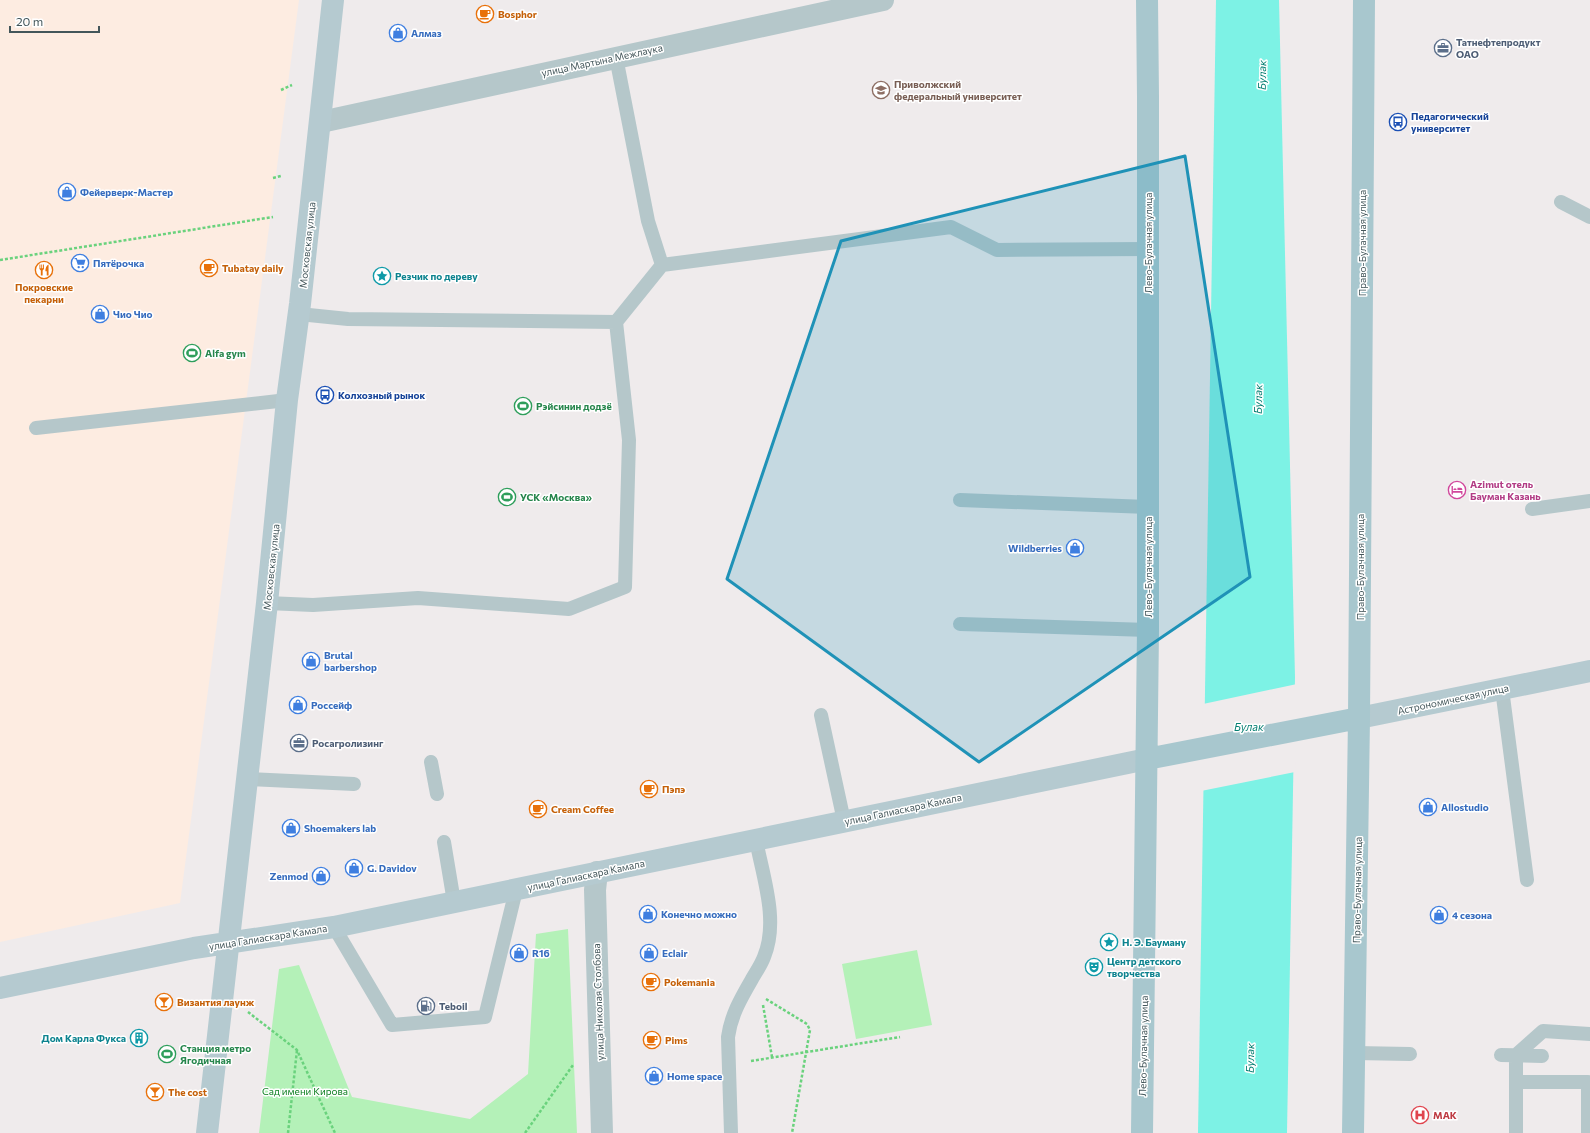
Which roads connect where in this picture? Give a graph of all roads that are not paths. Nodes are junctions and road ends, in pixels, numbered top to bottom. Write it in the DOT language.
graph roads {
  1 [pos="333,0"];
  2 [pos="1147,0"];
  3 [pos="1364,0"];
  4 [pos="872,1"];
  5 [pos="616,57"];
  6 [pos="321,122"];
  7 [pos="1562,202"];
  8 [pos="1590,217"];
  9 [pos="1148,249"];
  10 [pos="662,265"];
  11 [pos="299,314"];
  12 [pos="616,322"];
  13 [pos="287,400"];
  14 [pos="36,428"];
  15 [pos="960,500"];
  16 [pos="1590,501"];
  17 [pos="1148,507"];
  18 [pos="1532,509"];
  19 [pos="267,603"];
  20 [pos="960,624"];
  21 [pos="1148,630"];
  22 [pos="1590,671"];
  23 [pos="1502,689"];
  24 [pos="821,715"];
  25 [pos="1359,718"];
  26 [pos="1170,754"];
  27 [pos="1147,759"];
  28 [pos="431,762"];
  29 [pos="247,779"];
  30 [pos="354,784"];
  31 [pos="437,794"];
  32 [pos="844,822"];
  33 [pos="756,840"];
  34 [pos="444,842"];
  35 [pos="597,872"];
  36 [pos="1527,880"];
  37 [pos="516,890"];
  38 [pos="454,902"];
  39 [pos="334,927"];
  40 [pos="228,942"];
  41 [pos="0,988"];
  42 [pos="1590,1034"];
  43 [pos="1354,1053"];
  44 [pos="1410,1054"];
  45 [pos="1501,1055"];
  46 [pos="1516,1055"];
  47 [pos="1542,1056"];
  48 [pos="1517,1082"];
  49 [pos="1589,1114"];
  50 [pos="207,1133"];
  51 [pos="602,1133"];
  52 [pos="731,1133"];
  53 [pos="1142,1133"];
  54 [pos="1354,1133"];
  55 [pos="1516,1133"];
  56 [pos="1588,1133"];
  1 -- 6 [label="street, Московская улица"];
  2 -- 9 [label="main road, Лево-Булачная улица"];
  3 -- 25 [label="main road, Право-Булачная улица"];
  4 -- 5 [label="street, улица Мартына Межлаука"];
  5 -- 6 [label="street, улица Мартына Межлаука"];
  5 -- 10 [label="lane"];
  6 -- 11 [label="street, Московская улица"];
  7 -- 8 [label="lane"];
  9 -- 10 [label="lane"];
  9 -- 17 [label="main road, Лево-Булачная улица"];
  10 -- 12 [label="lane"];
  11 -- 12 [label="lane"];
  11 -- 13 [label="street, Московская улица"];
  12 -- 19 [label="lane"];
  13 -- 14 [label="lane"];
  13 -- 19 [label="street, Московская улица"];
  15 -- 17 [label="lane"];
  16 -- 18 [label="lane"];
  17 -- 21 [label="main road, Лево-Булачная улица"];
  19 -- 29 [label="street, Московская улица"];
  20 -- 21 [label="lane"];
  21 -- 27 [label="main road, Лево-Булачная улица"];
  22 -- 23 [label="street, Астрономическая улица"];
  23 -- 25 [label="street, Астрономическая улица"];
  23 -- 36 [label="lane"];
  24 -- 32 [label="lane"];
  25 -- 26 [label="main road, Астрономическая улица"];
  25 -- 43 [label="main road, Право-Булачная улица"];
  26 -- 27 [label="main road, улица Галиаскара Камала"];
  27 -- 32 [label="street, улица Галиаскара Камала"];
  27 -- 53 [label="main road, Лево-Булачная улица"];
  28 -- 31 [label="lane"];
  29 -- 30 [label="lane"];
  29 -- 40 [label="street, Московская улица"];
  32 -- 33 [label="street, улица Галиаскара Камала"];
  33 -- 35 [label="street, улица Галиаскара Камала"];
  33 -- 52 [label="lane"];
  34 -- 38 [label="lane"];
  35 -- 37 [label="street, улица Галиаскара Камала"];
  35 -- 51 [label="street, улица Николая Столбова"];
  37 -- 38 [label="street, улица Галиаскара Камала"];
  37 -- 39 [label="lane"];
  38 -- 39 [label="street, улица Галиаскара Камала"];
  39 -- 40 [label="street, улица Галиаскара Камала"];
  40 -- 41 [label="street, улица Галиаскара Камала"];
  40 -- 50 [label="street, Московская улица"];
  42 -- 46 [label="lane"];
  43 -- 44 [label="lane"];
  43 -- 54 [label="main road, Право-Булачная улица"];
  45 -- 46 [label="lane"];
  46 -- 47 [label="lane"];
  46 -- 48 [label="lane"];
  48 -- 49 [label="lane"];
  48 -- 55 [label="lane"];
  49 -- 56 [label="lane"];
}
